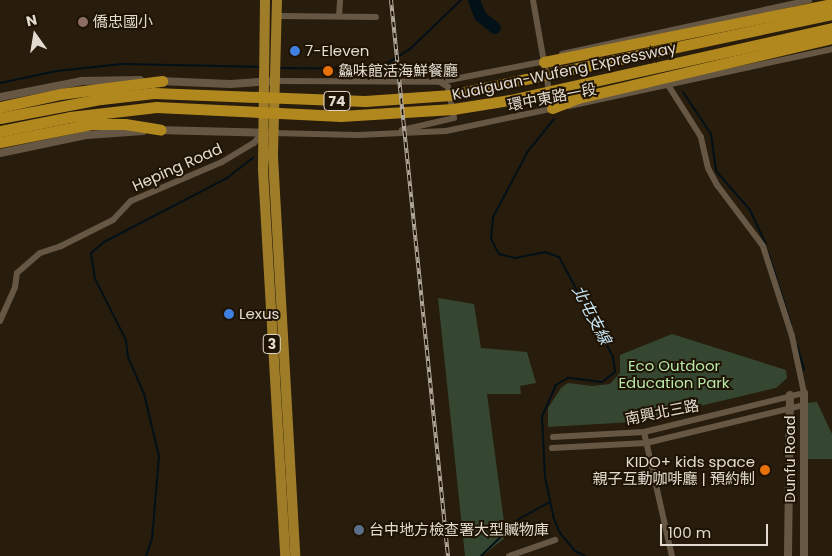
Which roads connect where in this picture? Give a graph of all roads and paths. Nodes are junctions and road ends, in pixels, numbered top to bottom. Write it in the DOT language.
graph roads {
  1 [pos="265,0"];
  2 [pos="277,0"];
  3 [pos="340,0"];
  4 [pos="533,0"];
  5 [pos="809,0"];
  6 [pos="832,4"];
  7 [pos="832,14"];
  8 [pos="277,16"];
  9 [pos="339,16"];
  10 [pos="376,17"];
  11 [pos="832,28"];
  12 [pos="832,38"];
  13 [pos="832,49"];
  14 [pos="544,62"];
  15 [pos="162,81"];
  16 [pos="274,81"];
  17 [pos="439,82"];
  18 [pos="263,83"];
  19 [pos="668,85"];
  20 [pos="0,96"];
  21 [pos="0,107"];
  22 [pos="552,108"];
  23 [pos="0,118"];
  24 [pos="161,130"];
  25 [pos="0,131"];
  26 [pos="268,132"];
  27 [pos="392,133"];
  28 [pos="0,142"];
  29 [pos="0,153"];
  30 [pos="0,321"];
  31 [pos="804,393"];
  32 [pos="790,395"];
  33 [pos="804,405"];
  34 [pos="790,408"];
  35 [pos="644,432"];
  36 [pos="553,437"];
  37 [pos="646,443"];
  38 [pos="552,448"];
  39 [pos="556,540"];
  40 [pos="285,556"];
  41 [pos="295,556"];
  42 [pos="509,556"];
  43 [pos="672,556"];
  44 [pos="788,556"];
  45 [pos="804,556"];
  1 -- 18 [label="main road, 3"];
  2 -- 8 [label="main road, 3"];
  3 -- 9 [label="street"];
  4 -- 14 [label="street"];
  5 -- 14 [label="street"];
  6 -- 14 [label="highway"];
  7 -- 23 [label="highway, Kuaiguan-Wufeng Expressway / 74"];
  8 -- 9 [label="street"];
  8 -- 16 [label="main road, 3"];
  9 -- 10 [label="street"];
  11 -- 25 [label="highway, Kuaiguan-Wufeng Expressway / 74"];
  12 -- 22 [label="highway"];
  13 -- 19 [label="street, 環中東路一段"];
  14 -- 17 [label="street"];
  14 -- 22 [label="street"];
  15 -- 18 [label="street"];
  15 -- 20 [label="street"];
  15 -- 21 [label="highway"];
  16 -- 17 [label="street"];
  16 -- 18 [label="street"];
  16 -- 26 [label="main road, 3"];
  17 -- 27 [label="street"];
  18 -- 26 [label="main road, 3"];
  19 -- 22 [label="street, 環中東路一段"];
  19 -- 31 [label="street"];
  22 -- 27 [label="street, 環中東路一段"];
  24 -- 26 [label="street"];
  24 -- 28 [label="highway"];
  24 -- 29 [label="street"];
  26 -- 27 [label="street, 環中東路一段"];
  26 -- 30 [label="street, Heping Road"];
  26 -- 40 [label="main road, 3"];
  26 -- 41 [label="main road, 3"];
  31 -- 32 [label="street, 南興北三路"];
  31 -- 33 [label="street, Dunfu Road"];
  32 -- 34 [label="street, Dunfu Road"];
  32 -- 35 [label="street, 南興北三路"];
  33 -- 34 [label="street"];
  33 -- 45 [label="street, Dunfu Road"];
  34 -- 37 [label="street"];
  34 -- 44 [label="street, Dunfu Road"];
  35 -- 36 [label="street, 南興北三路"];
  35 -- 37 [label="street"];
  37 -- 38 [label="street"];
  37 -- 43 [label="street"];
  39 -- 42 [label="street"];
}
